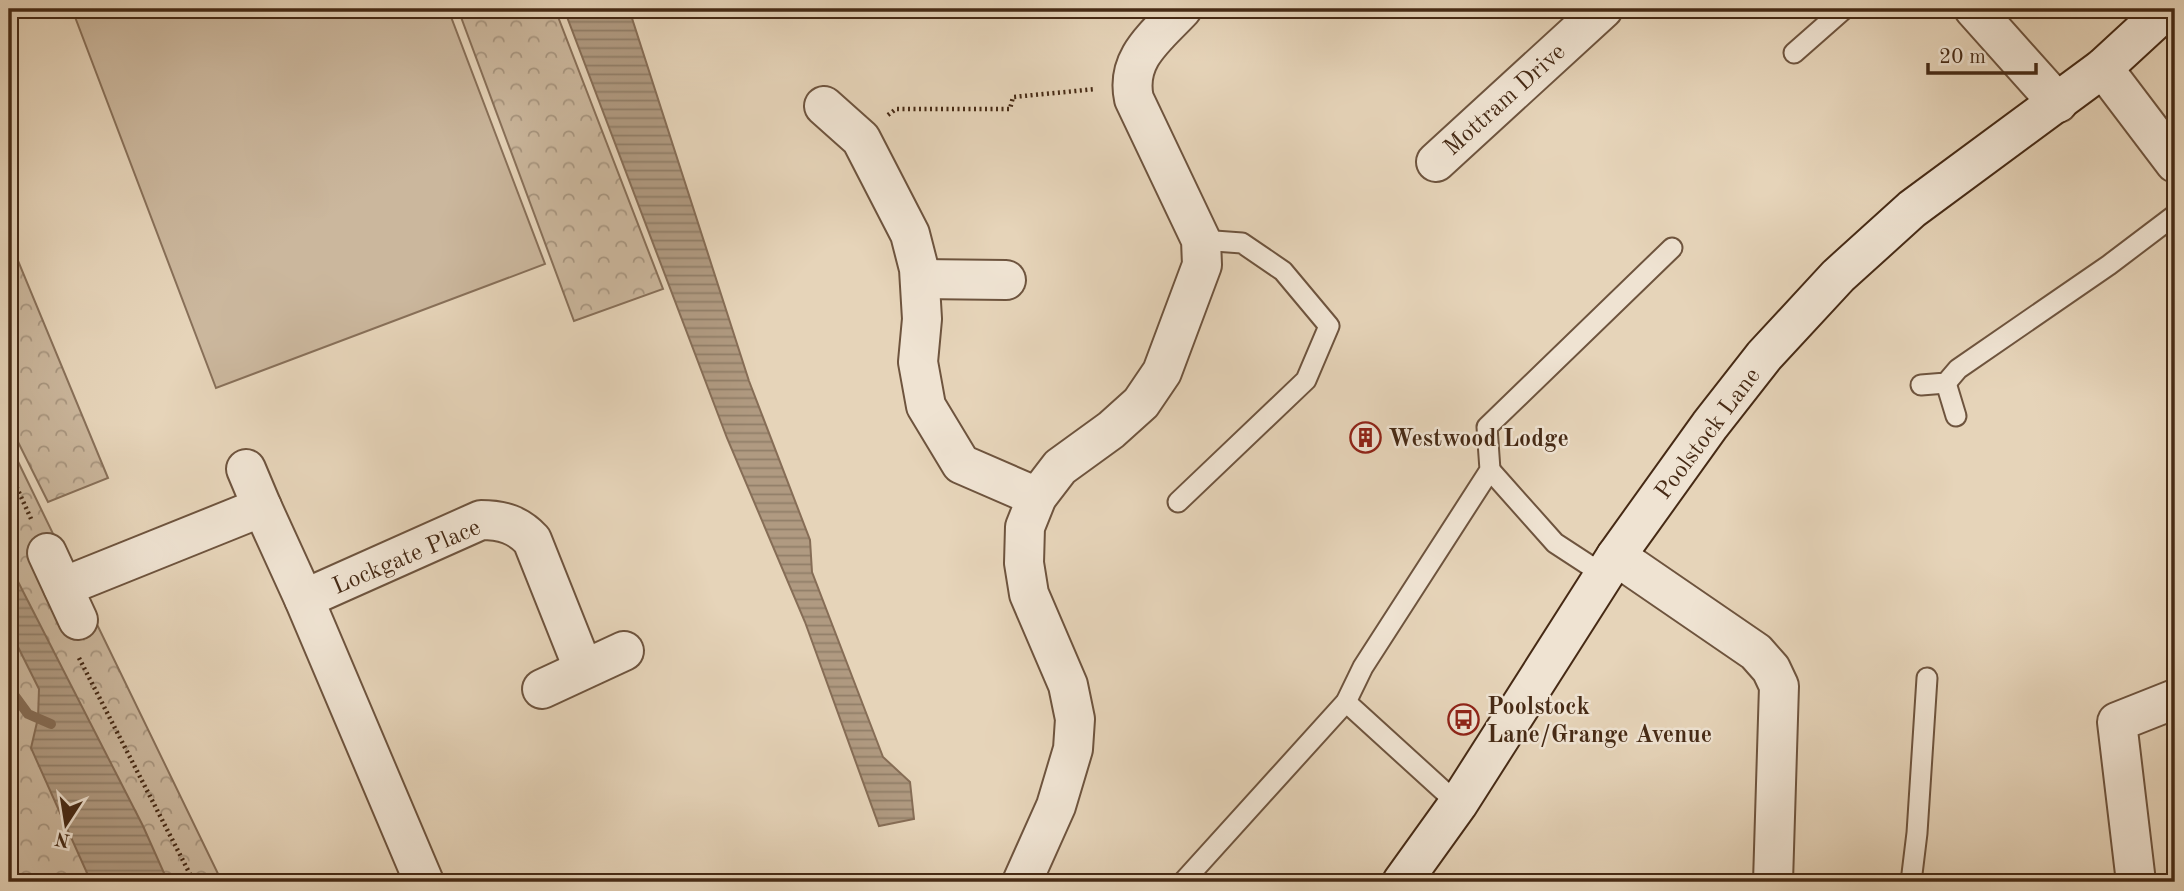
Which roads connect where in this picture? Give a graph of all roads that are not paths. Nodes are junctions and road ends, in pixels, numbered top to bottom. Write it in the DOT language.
graph roads {
  1 [pos="1182,9"];
  2 [pos="1603,9"];
  3 [pos="1844,9"];
  4 [pos="1974,9"];
  5 [pos="2167,9"];
  6 [pos="1794,53"];
  7 [pos="2104,68"];
  8 [pos="2058,103"];
  9 [pos="824,106"];
  10 [pos="1436,162"];
  11 [pos="2175,163"];
  12 [pos="2175,215"];
  13 [pos="1201,240"];
  14 [pos="1672,248"];
  15 [pos="920,279"];
  16 [pos="1006,280"];
  17 [pos="1946,383"];
  18 [pos="1921,385"];
  19 [pos="1956,416"];
  20 [pos="246,469"];
  21 [pos="1490,470"];
  22 [pos="1037,497"];
  23 [pos="1178,502"];
  24 [pos="262,507"];
  25 [pos="47,553"];
  26 [pos="1610,566"];
  27 [pos="304,600"];
  28 [pos="624,651"];
  29 [pos="583,668"];
  30 [pos="1927,678"];
  31 [pos="542,689"];
  32 [pos="2175,699"];
  33 [pos="1346,702"];
  34 [pos="1458,804"];
  35 [pos="424,882"];
  36 [pos="1022,882"];
  37 [pos="1183,882"];
  38 [pos="1402,882"];
  39 [pos="1773,882"];
  40 [pos="1911,882"];
  41 [pos="2136,882"];
  1 -- 13 [label="street"];
  2 -- 10 [label="street, Mottram Drive"];
  3 -- 6 [label="lane"];
  4 -- 8 [label="street"];
  5 -- 7 [label="street, Poolstock Lane"];
  7 -- 8 [label="street, Poolstock Lane"];
  7 -- 11 [label="street"];
  8 -- 26 [label="street, Poolstock Lane"];
  9 -- 15 [label="street"];
  12 -- 17 [label="lane"];
  13 -- 22 [label="street"];
  13 -- 23 [label="lane"];
  14 -- 21 [label="lane"];
  15 -- 16 [label="street"];
  15 -- 22 [label="street"];
  17 -- 18 [label="lane"];
  17 -- 19 [label="lane"];
  20 -- 24 [label="street, Lockgate Place"];
  21 -- 26 [label="lane"];
  21 -- 33 [label="lane"];
  22 -- 36 [label="street"];
  24 -- 25 [label="street"];
  24 -- 27 [label="street, Lockgate Place"];
  26 -- 34 [label="street, Poolstock Lane"];
  26 -- 39 [label="street"];
  27 -- 29 [label="street, Lockgate Place"];
  27 -- 35 [label="street, Lockgate Place"];
  28 -- 29 [label="street"];
  29 -- 31 [label="street"];
  30 -- 40 [label="lane"];
  32 -- 41 [label="street"];
  33 -- 34 [label="lane"];
  33 -- 37 [label="lane"];
  34 -- 38 [label="street, Poolstock Lane"];
}
